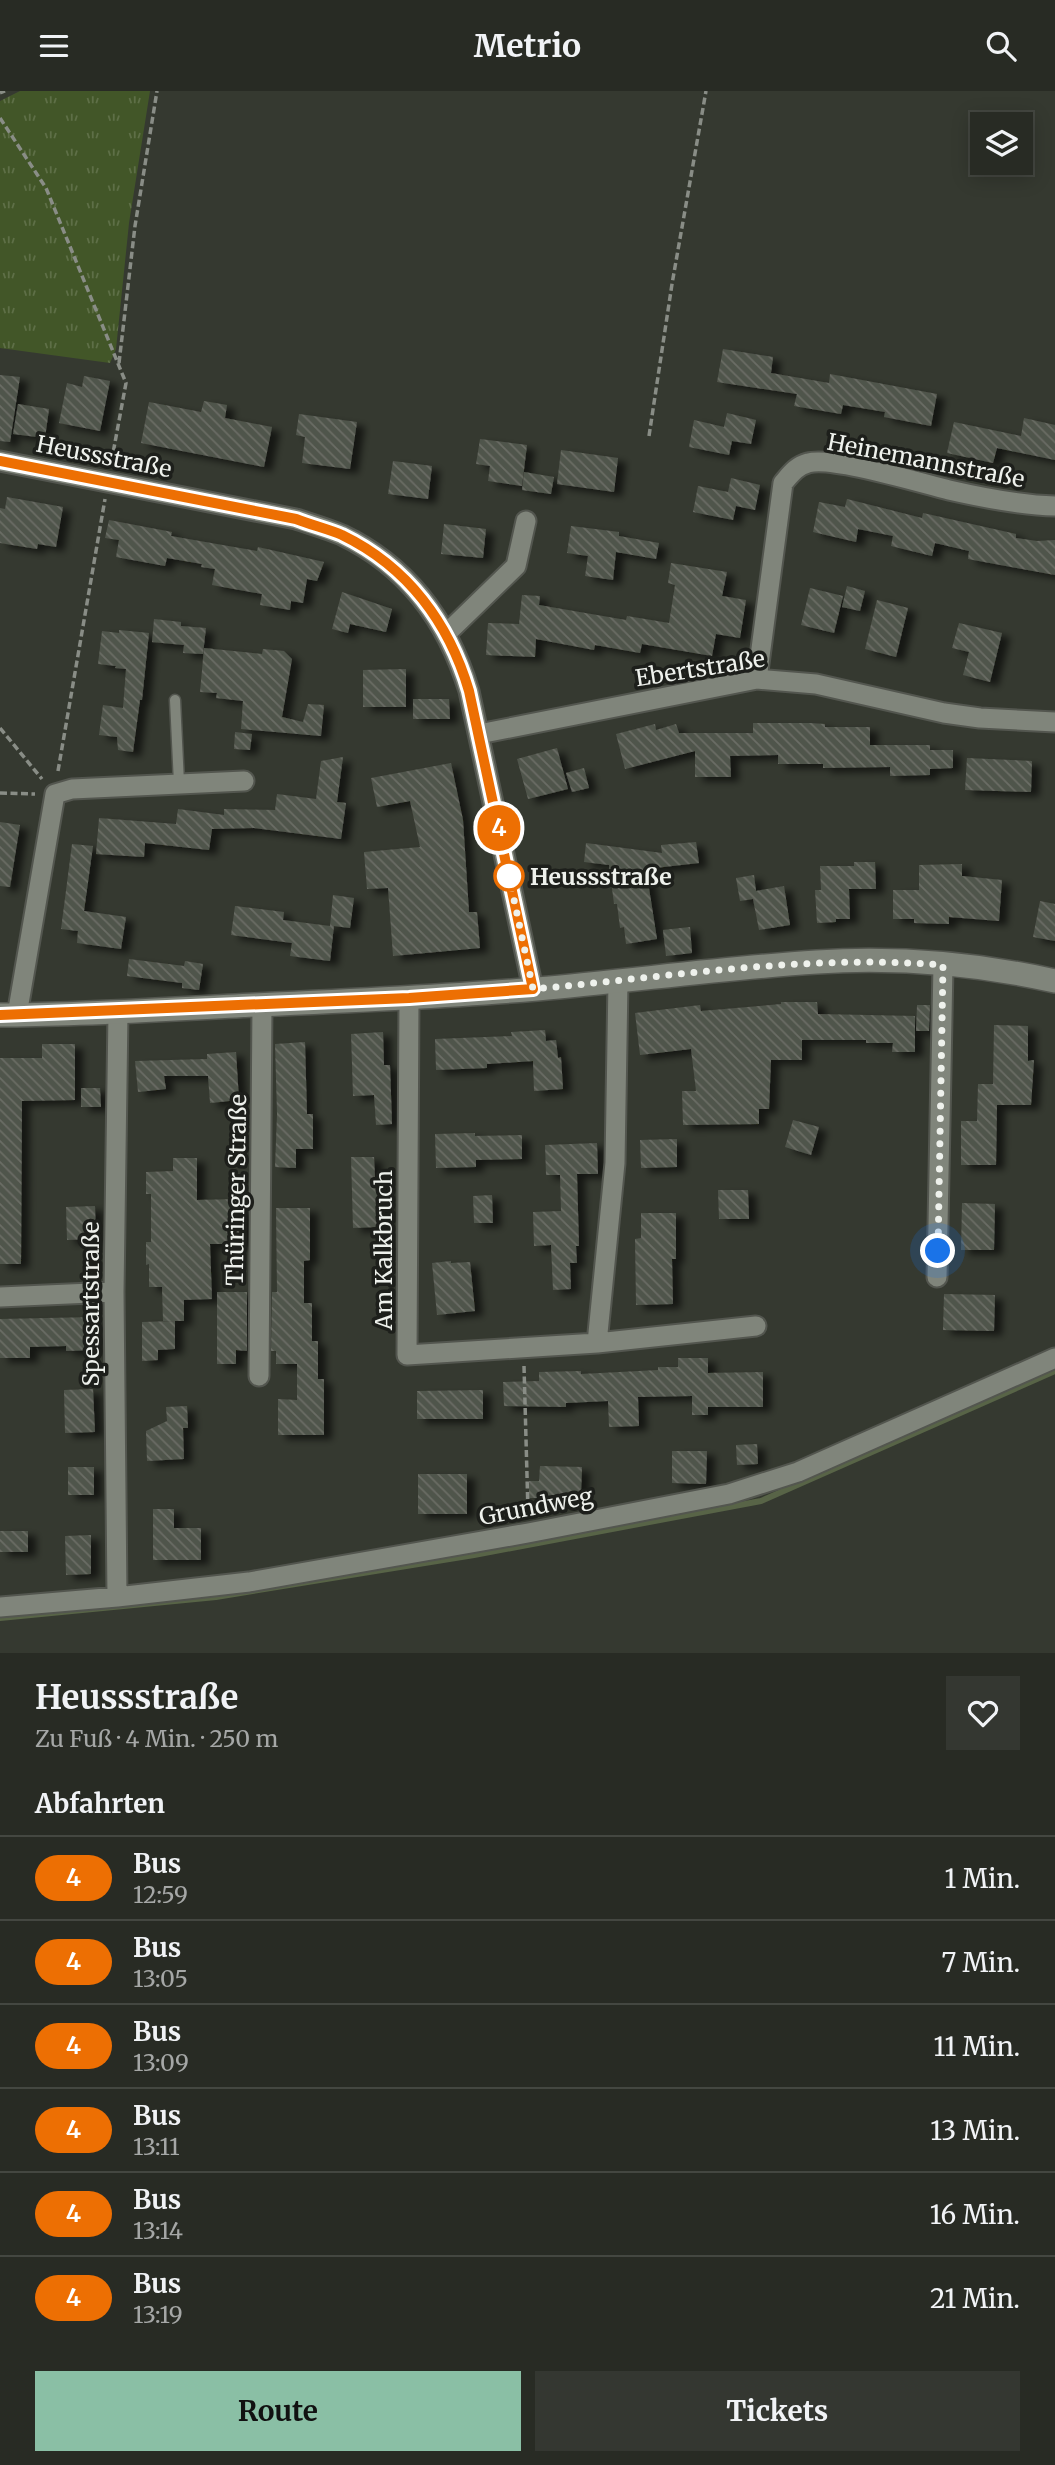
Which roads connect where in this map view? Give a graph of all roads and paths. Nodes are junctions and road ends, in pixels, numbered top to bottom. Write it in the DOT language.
graph roads {
  1 [pos="5,91"];
  2 [pos="157,91"];
  3 [pos="706,91"];
  4 [pos="0,93"];
  5 [pos="0,118"];
  6 [pos="118,365"];
  7 [pos="649,436"];
  8 [pos="0,461"];
  9 [pos="108,481"];
  10 [pos="1055,506"];
  11 [pos="526,521"];
  12 [pos="447,633"];
  13 [pos="757,679"];
  14 [pos="176,700"];
  15 [pos="1055,722"];
  16 [pos="0,728"];
  17 [pos="479,734"];
  18 [pos="244,781"];
  19 [pos="179,783"];
  20 [pos="0,793"];
  21 [pos="55,794"];
  22 [pos="943,965"];
  23 [pos="618,981"];
  24 [pos="1055,981"];
  25 [pos="533,989"];
  26 [pos="409,998"];
  27 [pos="262,1005"];
  28 [pos="118,1012"];
  29 [pos="9,1015"];
  30 [pos="937,1277"];
  31 [pos="114,1291"];
  32 [pos="0,1297"];
  33 [pos="756,1326"];
  34 [pos="597,1343"];
  35 [pos="524,1346"];
  36 [pos="1055,1358"];
  37 [pos="259,1376"];
  38 [pos="528,1533"];
  39 [pos="117,1597"];
  40 [pos="0,1607"];
  1 -- 4 [label="path"];
  2 -- 6 [label="path"];
  3 -- 7 [label="path"];
  5 -- 6 [label="path"];
  6 -- 9 [label="path"];
  8 -- 9 [label="street, Heussstraße"];
  9 -- 12 [label="street, Heussstraße"];
  9 -- 21 [label="path"];
  10 -- 13 [label="street, Heinemannstraße"];
  11 -- 12 [label="street"];
  12 -- 17 [label="street, Heussstraße"];
  13 -- 15 [label="street, Ebertstraße"];
  13 -- 17 [label="street, Ebertstraße"];
  14 -- 19 [label="lane"];
  16 -- 21 [label="path"];
  17 -- 25 [label="street, Heussstraße"];
  18 -- 19 [label="street"];
  19 -- 21 [label="street"];
  20 -- 21 [label="path"];
  21 -- 29 [label="street"];
  22 -- 23 [label="street"];
  22 -- 24 [label="street"];
  22 -- 30 [label="street"];
  23 -- 25 [label="street"];
  23 -- 34 [label="street"];
  25 -- 26 [label="street"];
  26 -- 27 [label="street"];
  26 -- 35 [label="street, Am Kalkbruch"];
  27 -- 28 [label="street"];
  27 -- 37 [label="street, Thüringer Straße"];
  28 -- 29 [label="street"];
  28 -- 31 [label="street, Spessartstraße"];
  31 -- 32 [label="street"];
  31 -- 39 [label="street, Spessartstraße"];
  33 -- 34 [label="street, Am Kalkbruch"];
  34 -- 35 [label="street, Am Kalkbruch"];
  35 -- 38 [label="path"];
  36 -- 38 [label="street, Grundweg"];
  38 -- 39 [label="street, Grundweg"];
  39 -- 40 [label="street, Grundweg"];
}
